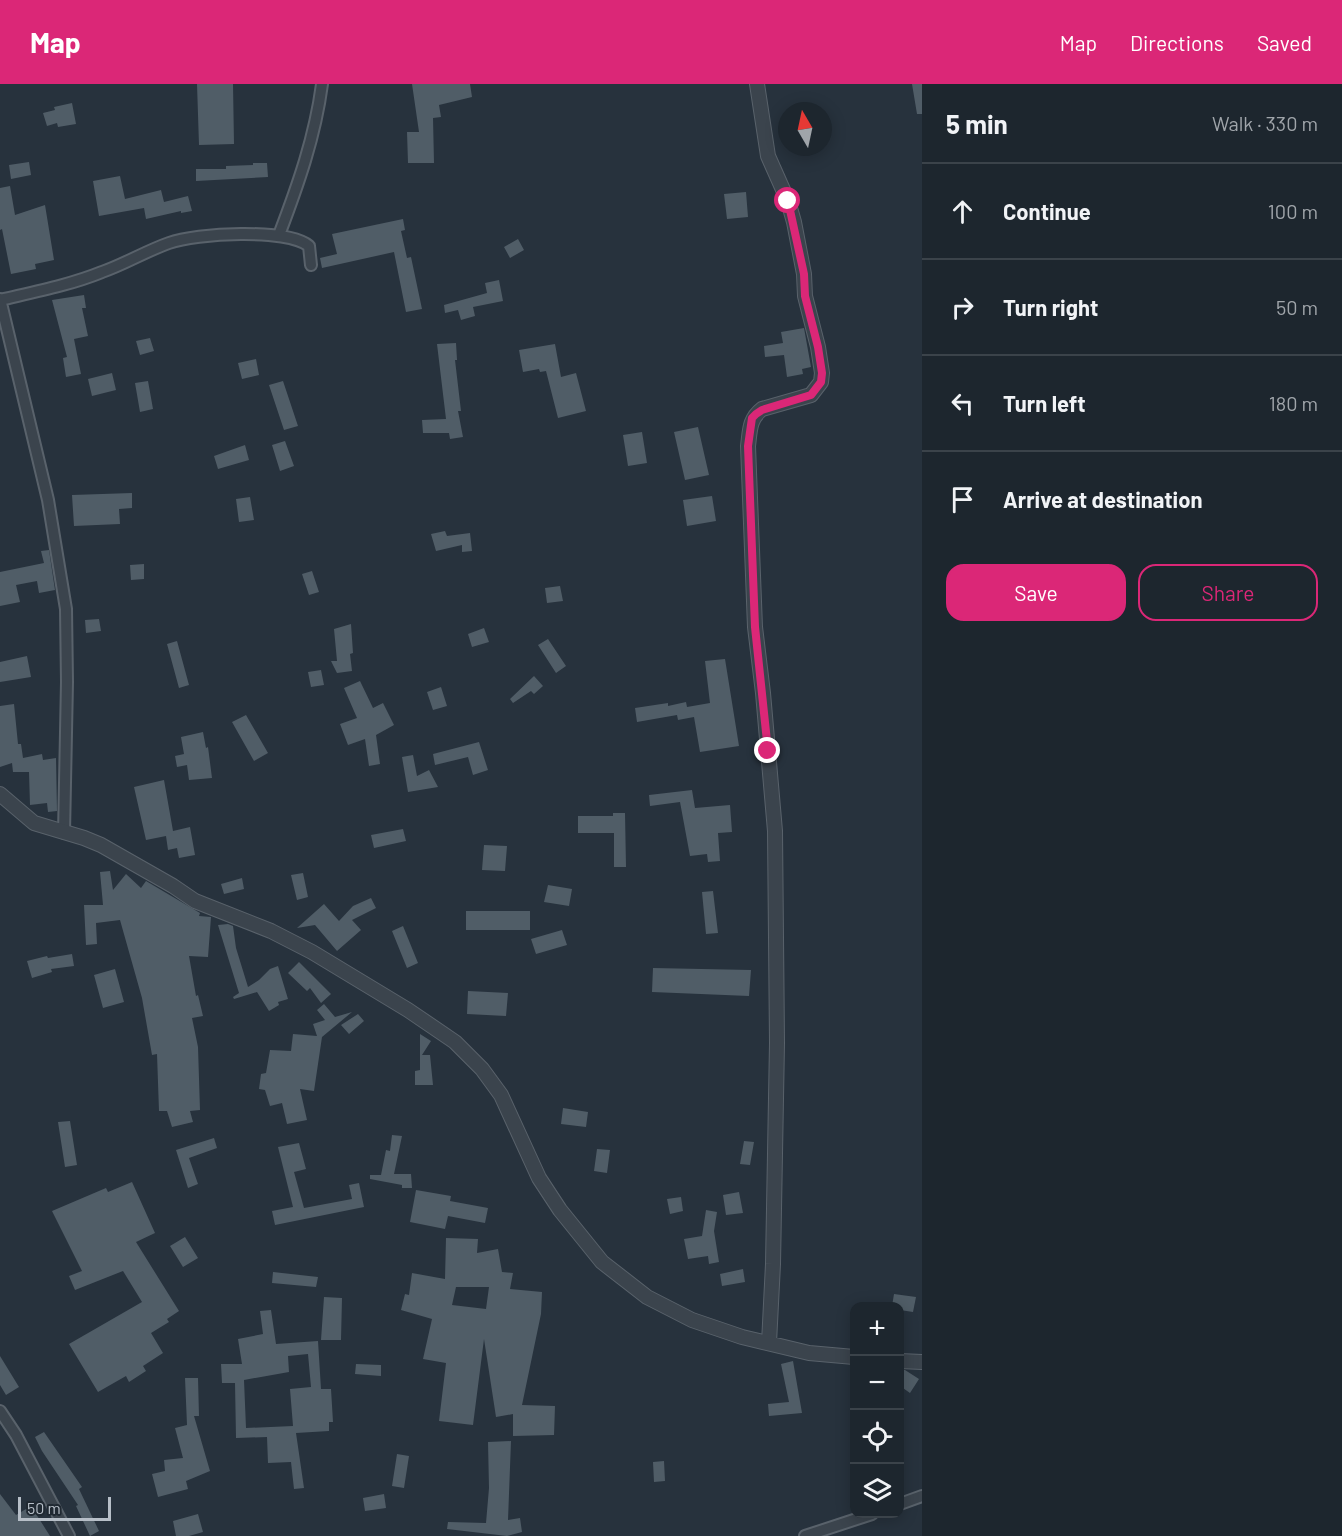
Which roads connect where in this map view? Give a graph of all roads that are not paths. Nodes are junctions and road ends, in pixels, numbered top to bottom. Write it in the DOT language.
graph roads {
  1 [pos="322,84"];
  2 [pos="758,84"];
  3 [pos="279,235"];
  4 [pos="311,265"];
  5 [pos="0,300"];
  6 [pos="0,794"];
  7 [pos="64,833"];
  8 [pos="769,1343"];
  9 [pos="850,1357"];
  10 [pos="904,1361"];
  11 [pos="922,1362"];
  12 [pos="0,1411"];
  13 [pos="922,1496"];
  14 [pos="904,1503"];
  15 [pos="860,1518"];
  16 [pos="69,1536"];
  17 [pos="806,1536"];
  1 -- 3 [label="street"];
  2 -- 8 [label="street"];
  3 -- 4 [label="street"];
  3 -- 5 [label="street"];
  5 -- 7 [label="street"];
  6 -- 7 [label="street"];
  7 -- 8 [label="street"];
  8 -- 9 [label="street"];
  10 -- 11 [label="street"];
  12 -- 16 [label="street"];
  13 -- 14 [label="street"];
  15 -- 17 [label="street"];
}
